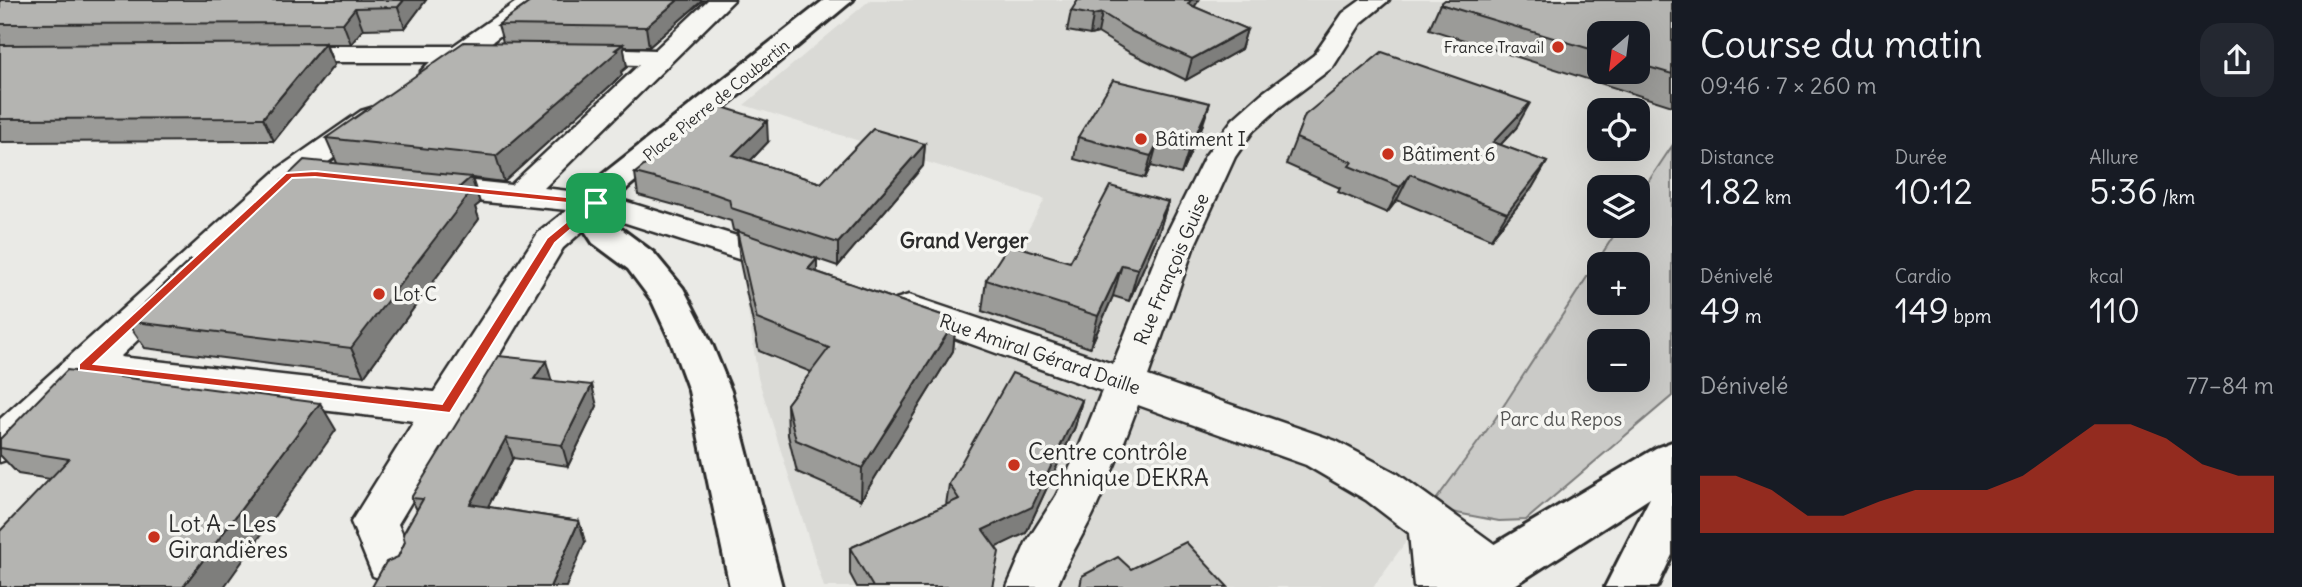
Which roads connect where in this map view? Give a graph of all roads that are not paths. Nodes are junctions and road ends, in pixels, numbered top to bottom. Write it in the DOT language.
graph roads {
  1 [pos="535,0"];
  2 [pos="722,0"];
  3 [pos="840,0"];
  4 [pos="1377,0"];
  5 [pos="251,54"];
  6 [pos="460,54"];
  7 [pos="500,54"];
  8 [pos="554,55"];
  9 [pos="662,58"];
  10 [pos="414,86"];
  11 [pos="392,102"];
  12 [pos="290,175"];
  13 [pos="334,177"];
  14 [pos="397,183"];
  15 [pos="519,195"];
  16 [pos="596,203"];
  17 [pos="815,275"];
  18 [pos="873,296"];
  19 [pos="83,367"];
  20 [pos="1124,384"];
  21 [pos="446,410"];
  22 [pos="0,445"];
  23 [pos="1672,461"];
  24 [pos="1672,504"];
  25 [pos="1431,522"];
  26 [pos="390,561"];
  27 [pos="1488,582"];
  28 [pos="756,587"];
  29 [pos="1032,587"];
  30 [pos="1439,587"];
  31 [pos="1631,587"];
  1 -- 6 [label="street"];
  2 -- 9 [label="street"];
  3 -- 16 [label="main road, Place Pierre de Coubertin"];
  4 -- 20 [label="street, Rue François Guise"];
  5 -- 6 [label="street"];
  6 -- 7 [label="street"];
  6 -- 10 [label="street"];
  8 -- 9 [label="street"];
  9 -- 15 [label="street"];
  11 -- 12 [label="street"];
  12 -- 13 [label="street"];
  12 -- 19 [label="street"];
  14 -- 15 [label="street"];
  15 -- 16 [label="street"];
  16 -- 17 [label="street"];
  16 -- 21 [label="street"];
  16 -- 28 [label="main road"];
  18 -- 20 [label="street, Rue Amiral Gérard Daille"];
  19 -- 21 [label="street"];
  19 -- 22 [label="street"];
  20 -- 25 [label="street, Rue Amiral Gérard Daille"];
  20 -- 29 [label="street, Rue François Guise"];
  21 -- 26 [label="street"];
  23 -- 27 [label="main road"];
  24 -- 31 [label="main road"];
  25 -- 27 [label="street, Rue Amiral Gérard Daille"];
  25 -- 30 [label="street"];
}
